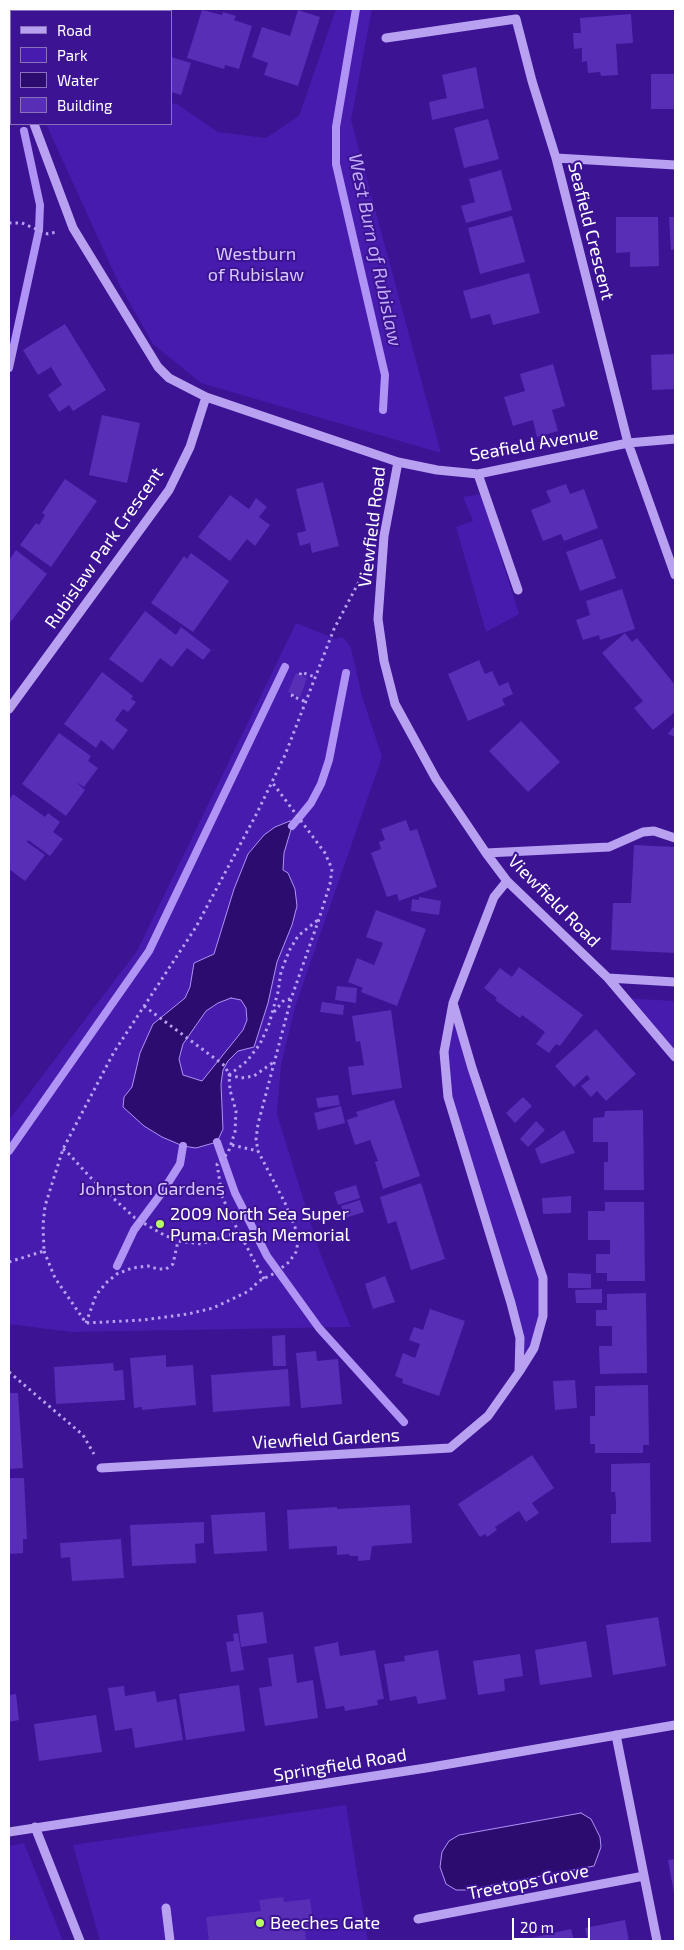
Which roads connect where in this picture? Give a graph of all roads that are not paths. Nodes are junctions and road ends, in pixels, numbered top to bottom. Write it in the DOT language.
graph roads {
  1 [pos="518,9"];
  2 [pos="516,19"];
  3 [pos="386,38"];
  4 [pos="34,125"];
  5 [pos="556,158"];
  6 [pos="675,165"];
  7 [pos="206,397"];
  8 [pos="675,440"];
  9 [pos="628,443"];
  10 [pos="398,462"];
  11 [pos="478,474"];
  12 [pos="675,575"];
  13 [pos="518,590"];
  14 [pos="9,709"];
  15 [pos="675,838"];
  16 [pos="486,853"];
  17 [pos="507,881"];
  18 [pos="608,978"];
  19 [pos="675,982"];
  20 [pos="453,1003"];
  21 [pos="675,1057"];
  22 [pos="519,1372"];
  23 [pos="101,1468"];
  24 [pos="675,1725"];
  25 [pos="616,1735"];
  26 [pos="35,1827"];
  27 [pos="9,1832"];
  28 [pos="644,1876"];
  29 [pos="166,1908"];
  30 [pos="418,1919"];
  31 [pos="80,1941"];
  32 [pos="170,1941"];
  33 [pos="657,1941"];
  1 -- 2 [label="street"];
  2 -- 3 [label="street"];
  2 -- 5 [label="street, Seafield Crescent"];
  4 -- 7 [label="street, Viewfield Road"];
  5 -- 6 [label="street"];
  5 -- 9 [label="street, Seafield Crescent"];
  7 -- 10 [label="street, Viewfield Road"];
  7 -- 14 [label="street, Rubislaw Park Crescent"];
  8 -- 9 [label="street, Seafield Avenue"];
  9 -- 11 [label="street, Seafield Avenue"];
  9 -- 12 [label="street, Seafield Crescent"];
  10 -- 11 [label="street, Seafield Avenue"];
  10 -- 16 [label="street, Viewfield Road"];
  11 -- 13 [label="street"];
  15 -- 16 [label="street"];
  16 -- 17 [label="street, Viewfield Road"];
  17 -- 18 [label="street, Viewfield Road"];
  17 -- 20 [label="street"];
  18 -- 19 [label="street"];
  18 -- 21 [label="street, Viewfield Road"];
  20 -- 22 [label="street"];
  20 -- 22 [label="street, Viewfield Gardens"];
  22 -- 23 [label="street, Viewfield Gardens"];
  24 -- 25 [label="street, Springfield Road"];
  25 -- 26 [label="street, Springfield Road"];
  25 -- 28 [label="street"];
  26 -- 27 [label="street, Springfield Road"];
  26 -- 31 [label="street"];
  28 -- 30 [label="street, Treetops Grove"];
  28 -- 33 [label="street"];
  29 -- 32 [label="street"];
}
